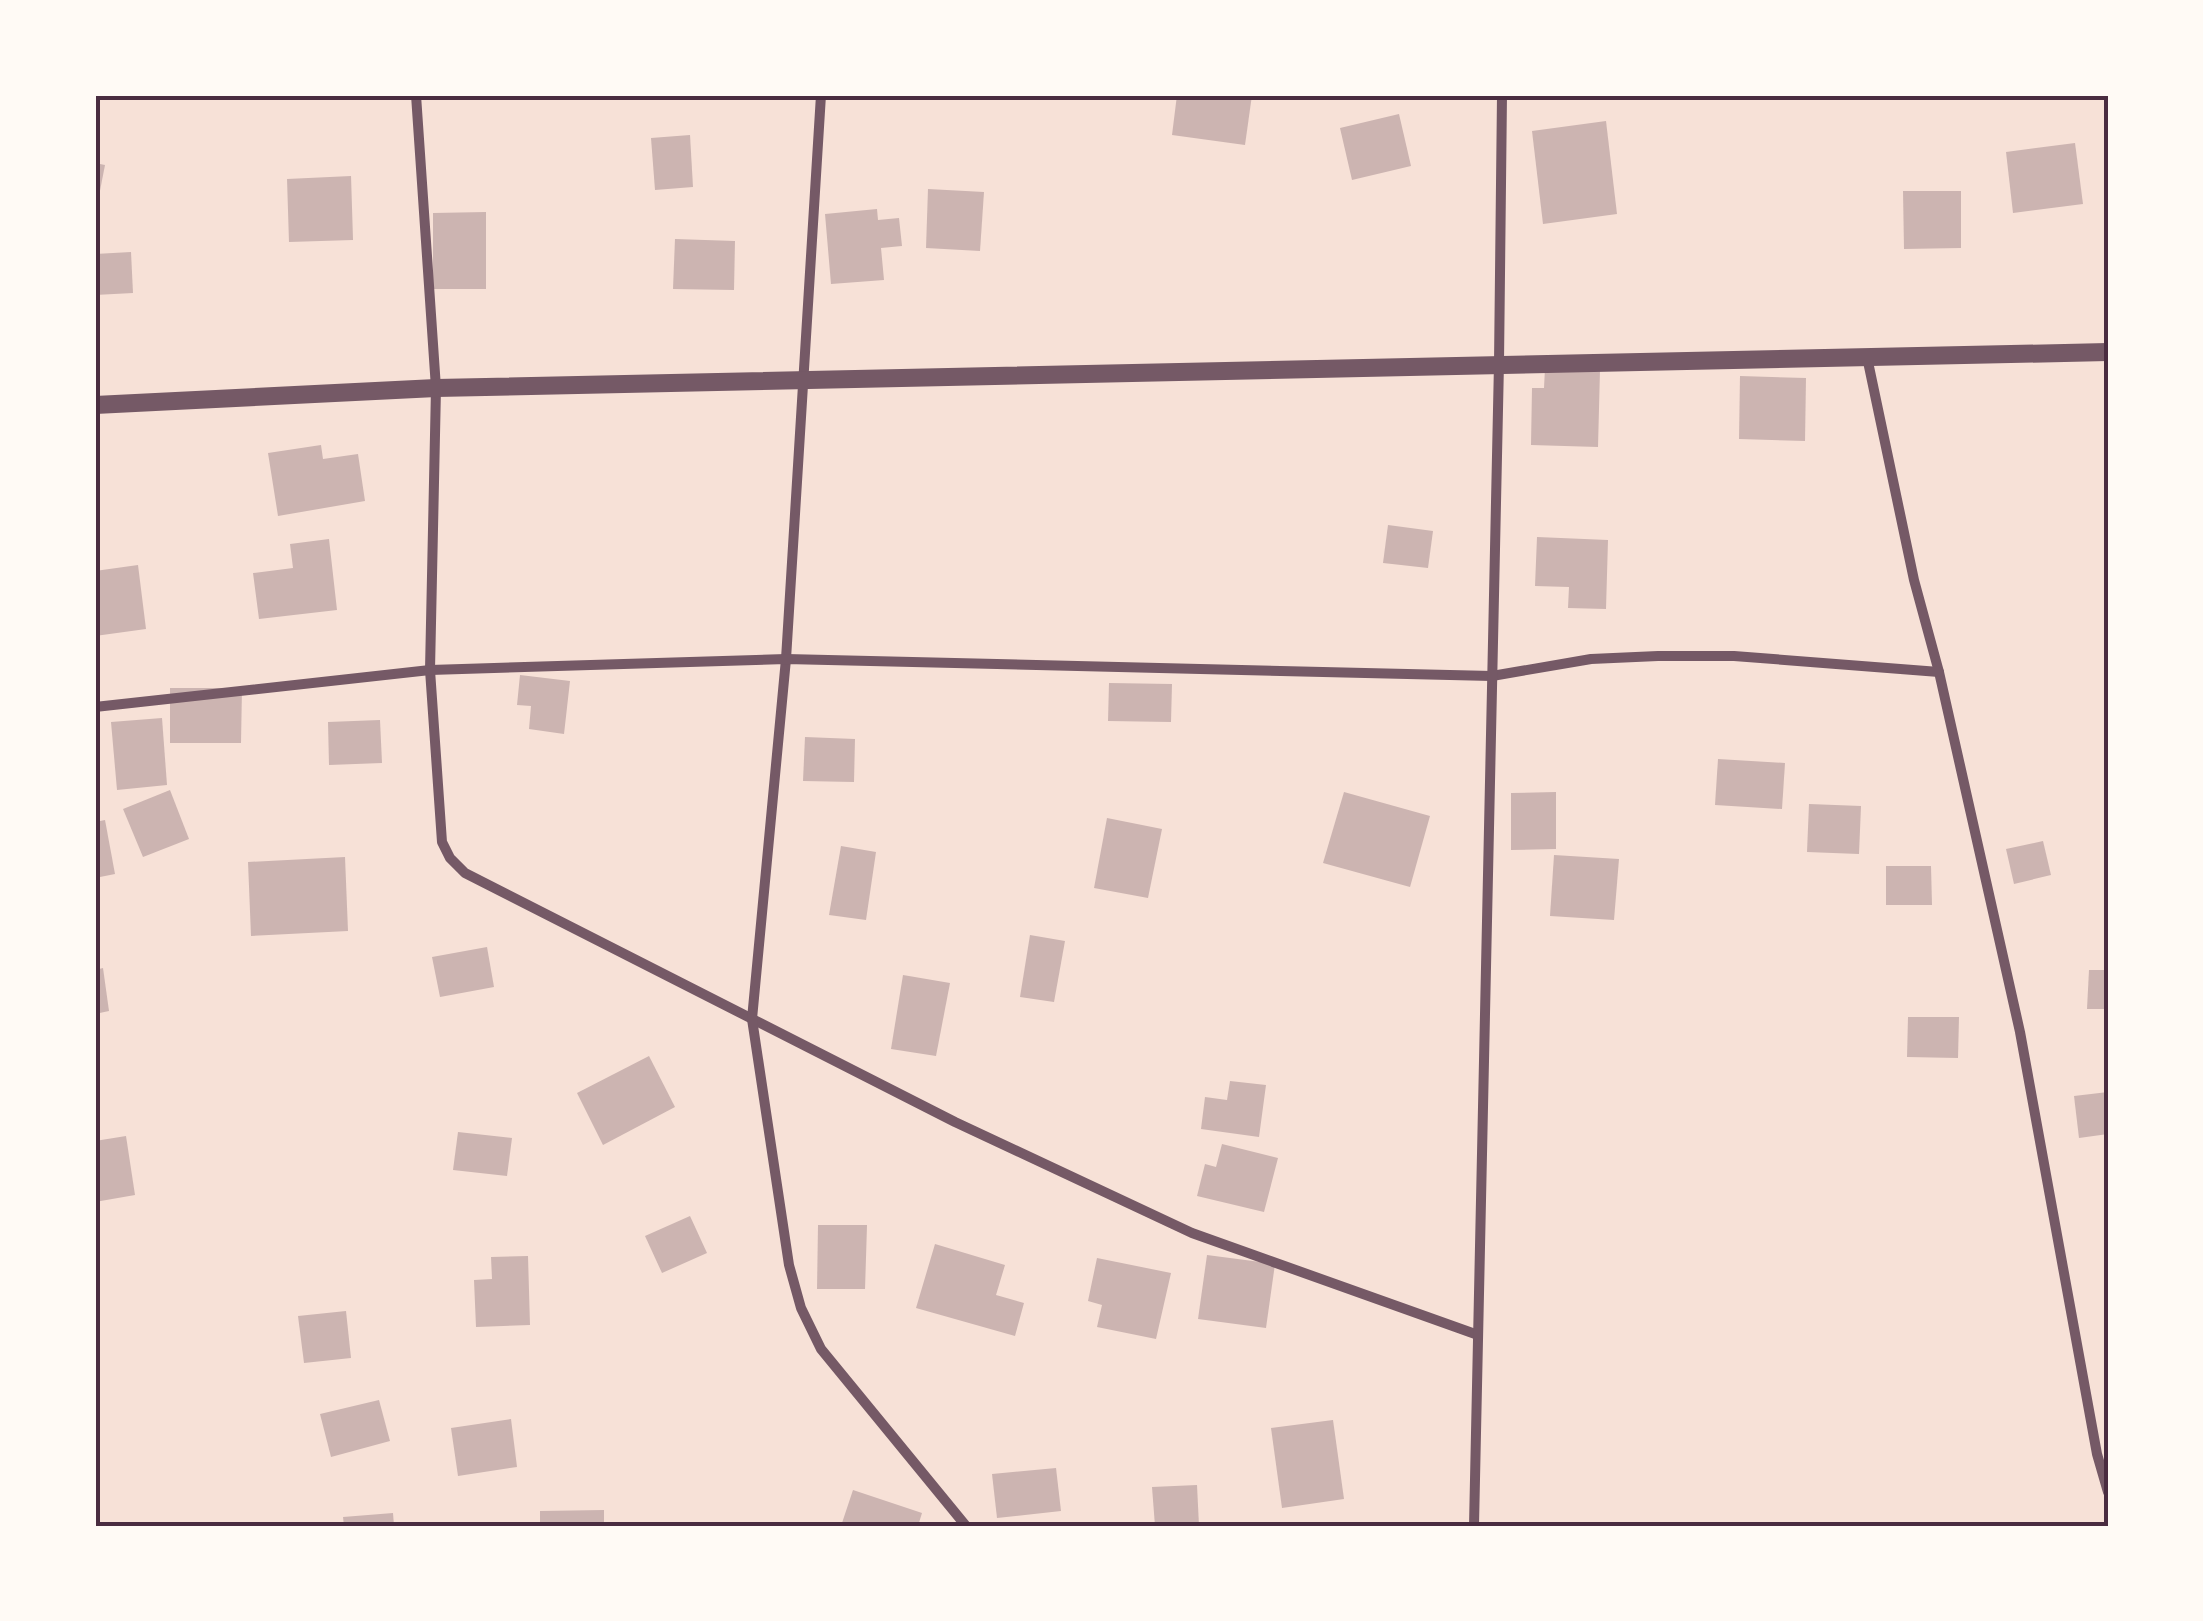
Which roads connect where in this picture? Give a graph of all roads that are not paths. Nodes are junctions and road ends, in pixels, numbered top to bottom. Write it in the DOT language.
graph roads {
  1 [pos="416,95"];
  2 [pos="821,95"];
  3 [pos="1502,95"];
  4 [pos="2108,352"];
  5 [pos="1867,357"];
  6 [pos="1500,363"];
  7 [pos="802,381"];
  8 [pos="436,388"];
  9 [pos="95,406"];
  10 [pos="786,659"];
  11 [pos="430,670"];
  12 [pos="1939,672"];
  13 [pos="1492,676"];
  14 [pos="95,706"];
  15 [pos="752,1019"];
  16 [pos="1478,1335"];
  17 [pos="2108,1492"];
  18 [pos="966,1526"];
  19 [pos="1474,1526"];
  1 -- 8 [label="street"];
  2 -- 7 [label="street"];
  3 -- 6 [label="street"];
  4 -- 5 [label="street"];
  5 -- 6 [label="street"];
  5 -- 12 [label="street"];
  6 -- 7 [label="street"];
  6 -- 13 [label="street"];
  7 -- 8 [label="street"];
  7 -- 10 [label="street"];
  8 -- 9 [label="street"];
  8 -- 11 [label="street"];
  10 -- 11 [label="street"];
  10 -- 13 [label="street"];
  10 -- 15 [label="street"];
  11 -- 14 [label="street"];
  11 -- 15 [label="street"];
  12 -- 13 [label="street"];
  12 -- 17 [label="street"];
  13 -- 16 [label="street"];
  15 -- 16 [label="street"];
  15 -- 18 [label="street"];
  16 -- 19 [label="street"];
}
